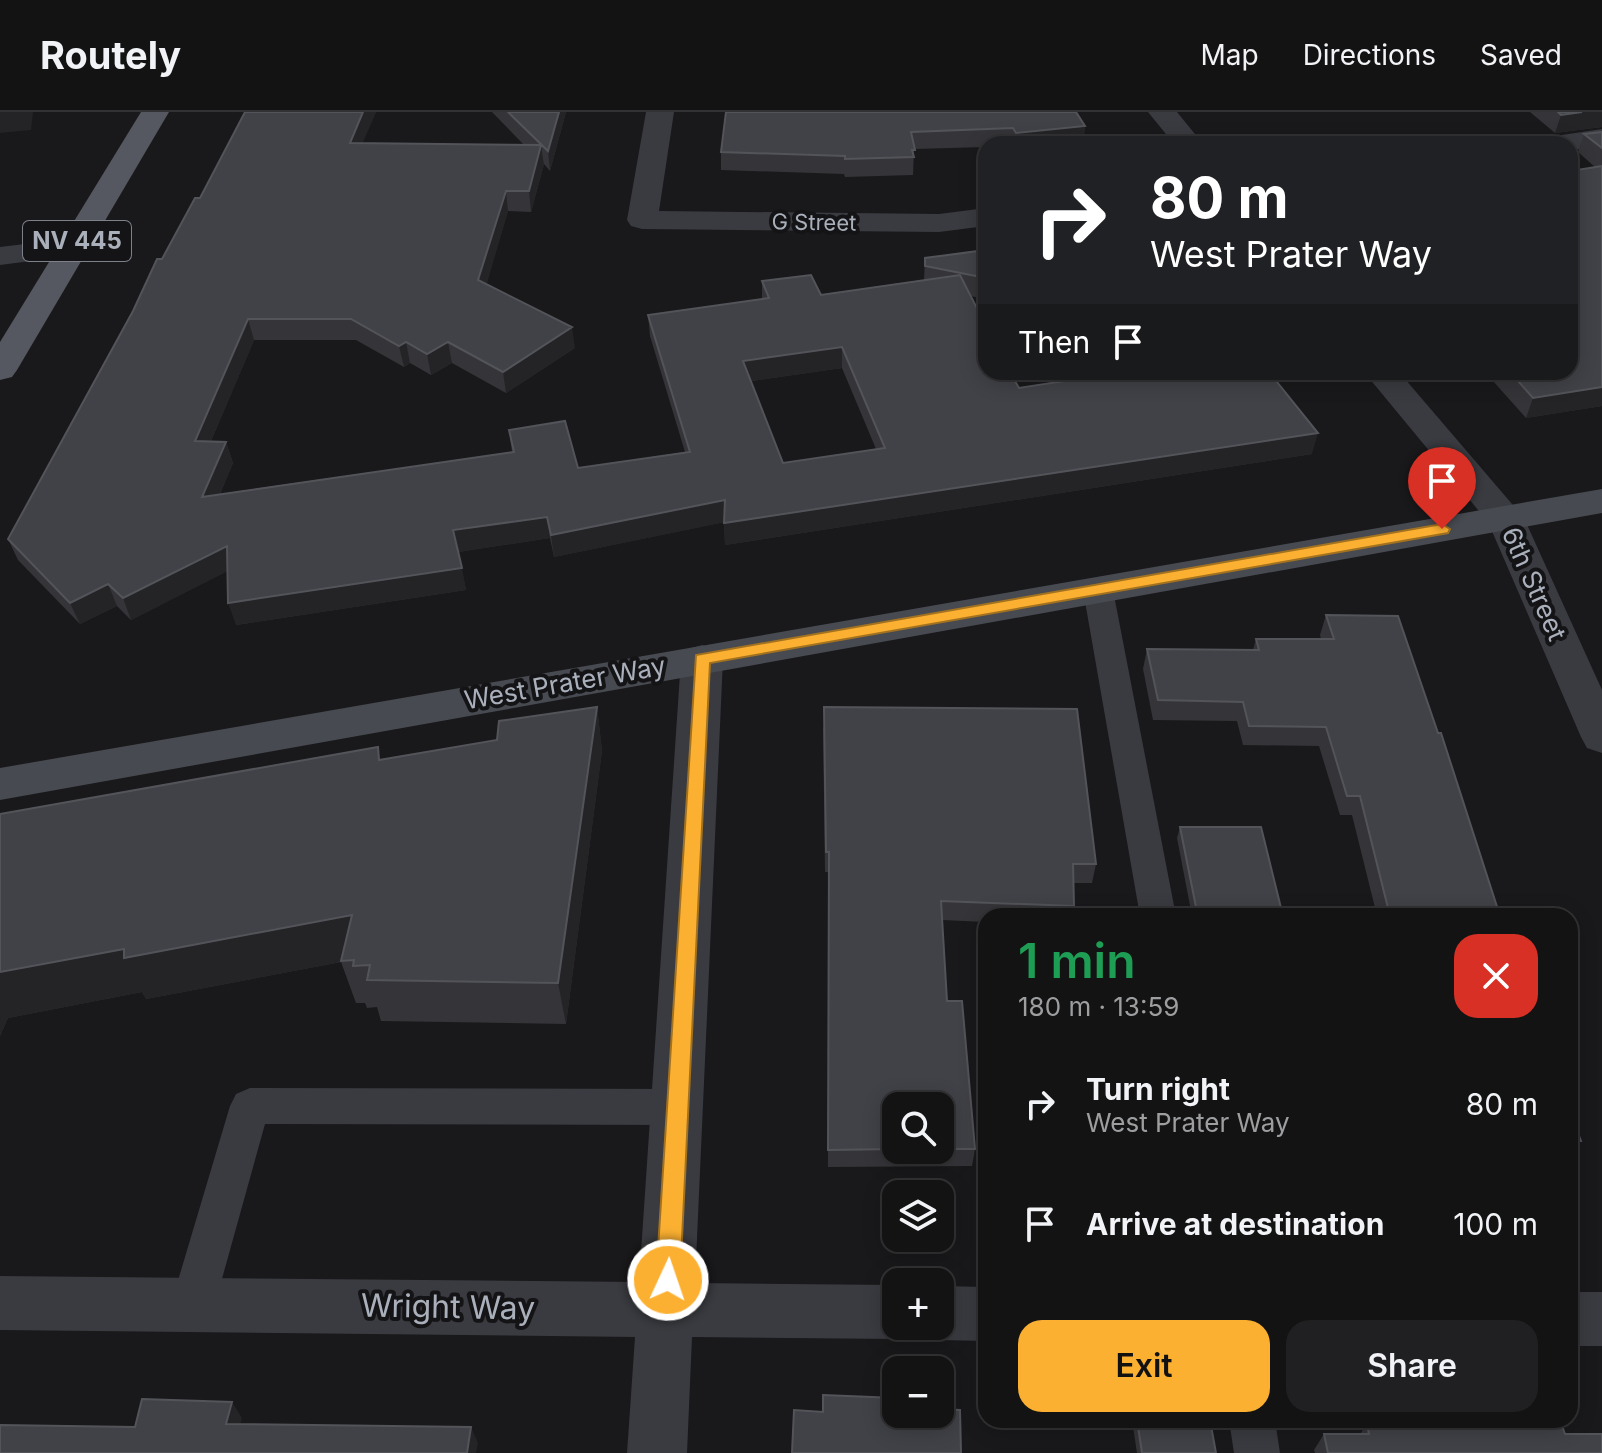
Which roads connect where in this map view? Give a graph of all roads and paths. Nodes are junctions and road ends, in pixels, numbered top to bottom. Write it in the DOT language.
graph roads {
  1 [pos="155,112"];
  2 [pos="660,112"];
  3 [pos="1162,112"];
  4 [pos="1182,136"];
  5 [pos="1602,138"];
  6 [pos="1578,141"];
  7 [pos="978,218"];
  8 [pos="74,247"];
  9 [pos="0,256"];
  10 [pos="0,370"];
  11 [pos="1388,380"];
  12 [pos="1602,501"];
  13 [pos="1505,518"];
  14 [pos="1098,590"];
  15 [pos="702,659"];
  16 [pos="1602,737"];
  17 [pos="0,784"];
  18 [pos="1157,908"];
  19 [pos="677,1107"];
  20 [pos="0,1304"];
  21 [pos="193,1304"];
  22 [pos="666,1309"];
  23 [pos="882,1312"];
  24 [pos="954,1313"];
  25 [pos="978,1314"];
  26 [pos="1578,1319"];
  27 [pos="1602,1319"];
  28 [pos="1253,1428"];
  29 [pos="657,1453"];
  30 [pos="1257,1453"];
  1 -- 8 [label="main road, NV 445"];
  2 -- 7 [label="street, G Street"];
  3 -- 4 [label="street"];
  5 -- 6 [label="street"];
  8 -- 9 [label="street"];
  8 -- 10 [label="main road, NV 445"];
  11 -- 13 [label="street, 6th Street"];
  12 -- 13 [label="main road, West Prater Way"];
  13 -- 14 [label="main road, West Prater Way"];
  13 -- 16 [label="street, 6th Street"];
  14 -- 15 [label="main road, West Prater Way"];
  14 -- 18 [label="lane"];
  15 -- 17 [label="main road, West Prater Way"];
  15 -- 19 [label="street"];
  19 -- 21 [label="lane"];
  19 -- 22 [label="street"];
  20 -- 21 [label="street, Wright Way"];
  21 -- 22 [label="street, Wright Way"];
  22 -- 23 [label="street, Wright Way"];
  22 -- 29 [label="street"];
  24 -- 25 [label="street"];
  26 -- 27 [label="street"];
  28 -- 30 [label="lane"];
}
